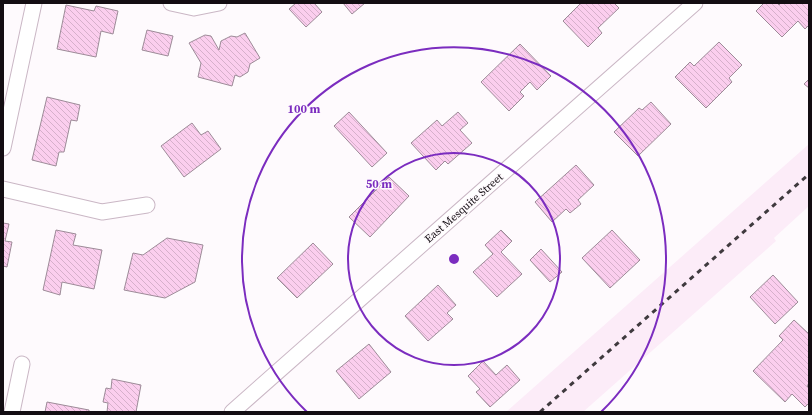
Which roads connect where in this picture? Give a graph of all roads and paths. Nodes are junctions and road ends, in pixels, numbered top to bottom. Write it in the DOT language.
graph roads {
  1 [pos="34,3"];
  2 [pos="170,3"];
  3 [pos="219,3"];
  4 [pos="695,3"];
  5 [pos="3,148"];
  6 [pos="3,189"];
  7 [pos="148,205"];
  8 [pos="22,364"];
  9 [pos="12,412"];
  10 [pos="232,412"];
  1 -- 5 [label="street"];
  2 -- 3 [label="street"];
  4 -- 10 [label="street, East Mesquite Street"];
  6 -- 7 [label="street"];
  8 -- 9 [label="street"];
}
